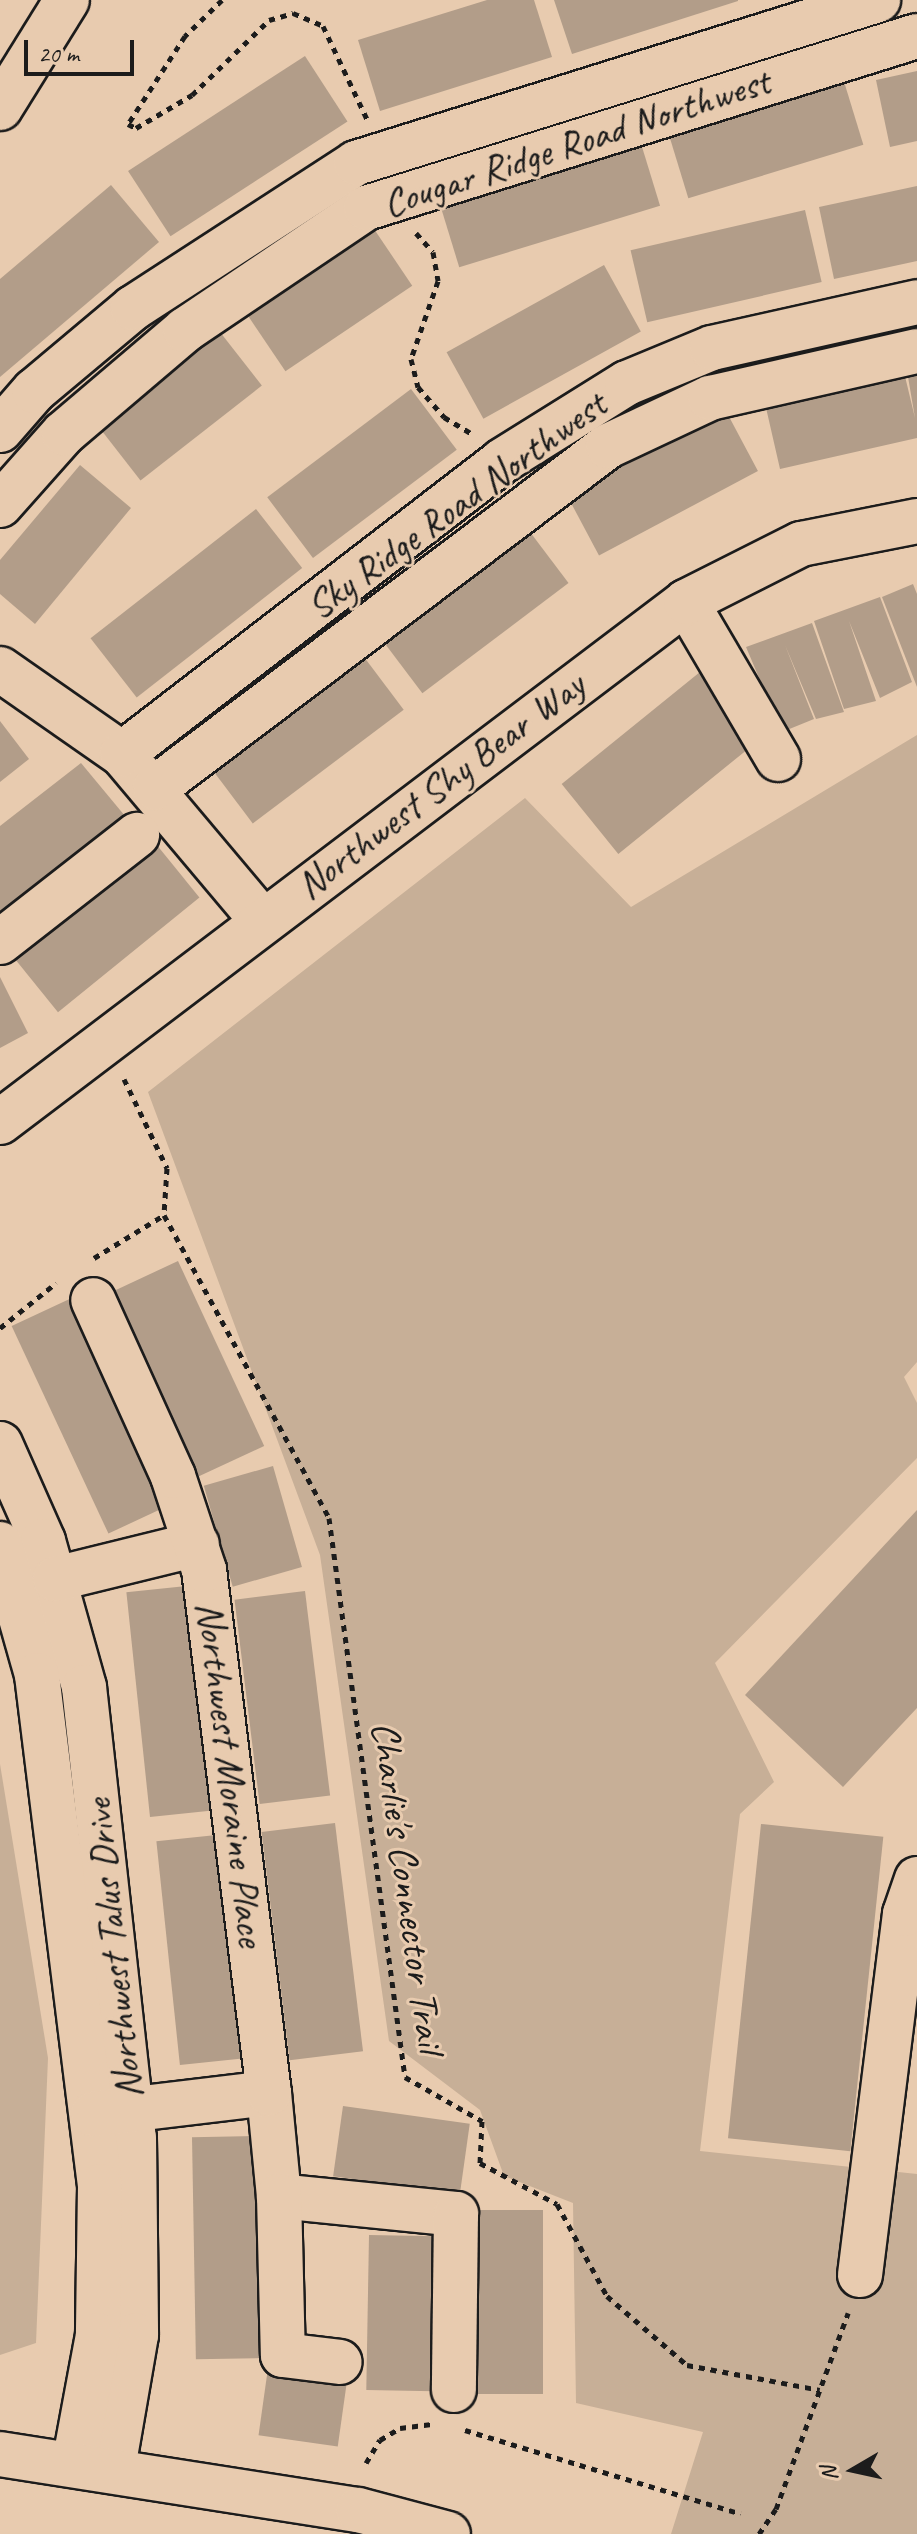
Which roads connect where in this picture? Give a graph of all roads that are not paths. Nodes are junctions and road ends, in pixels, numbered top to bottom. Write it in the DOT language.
graph roads {
  1 [pos="67,0"];
  2 [pos="878,0"];
  3 [pos="917,36"];
  4 [pos="0,108"];
  5 [pos="387,175"];
  6 [pos="917,302"];
  7 [pos="917,351"];
  8 [pos="0,430"];
  9 [pos="0,505"];
  10 [pos="917,521"];
  11 [pos="686,602"];
  12 [pos="0,669"];
  13 [pos="122,754"];
  14 [pos="778,759"];
  15 [pos="155,788"];
  16 [pos="137,835"];
  17 [pos="262,920"];
  18 [pos="0,942"];
  19 [pos="0,1122"];
  20 [pos="93,1300"];
  21 [pos="0,1444"];
  22 [pos="0,1544"];
  23 [pos="197,1544"];
  24 [pos="55,1579"];
  25 [pos="917,1879"];
  26 [pos="269,2093"];
  27 [pos="112,2113"];
  28 [pos="279,2196"];
  29 [pos="860,2275"];
  30 [pos="340,2362"];
  31 [pos="448,2413"];
  32 [pos="0,2454"];
  33 [pos="93,2466"];
  34 [pos="448,2534"];
  1 -- 4 [label="street"];
  2 -- 5 [label="street, Cougar Ridge Road Northwest"];
  3 -- 5 [label="street, Cougar Ridge Road Northwest"];
  5 -- 8 [label="street, Cougar Ridge Road Northwest"];
  5 -- 9 [label="street, Cougar Ridge Road Northwest"];
  6 -- 13 [label="street, Sky Ridge Road Northwest"];
  7 -- 15 [label="street, Sky Ridge Road Northwest"];
  10 -- 11 [label="street, Northwest Shy Bear Way"];
  11 -- 14 [label="street"];
  11 -- 17 [label="street, Northwest Shy Bear Way"];
  12 -- 13 [label="street"];
  13 -- 15 [label="street"];
  15 -- 17 [label="street"];
  16 -- 18 [label="street"];
  17 -- 19 [label="street, Northwest Shy Bear Way"];
  20 -- 23 [label="street, Northwest Moraine Place"];
  21 -- 24 [label="street, Northwest Talus Drive"];
  22 -- 27 [label="street, Northwest Talus Drive"];
  23 -- 24 [label="street"];
  23 -- 26 [label="street, Northwest Moraine Place"];
  24 -- 27 [label="street, Northwest Talus Drive"];
  25 -- 29 [label="street"];
  26 -- 27 [label="street"];
  26 -- 28 [label="street, Northwest Moraine Place"];
  27 -- 33 [label="street, Northwest Talus Drive"];
  28 -- 30 [label="street, Northwest Moraine Place"];
  28 -- 31 [label="street"];
  32 -- 33 [label="street"];
  33 -- 34 [label="street"];
}
